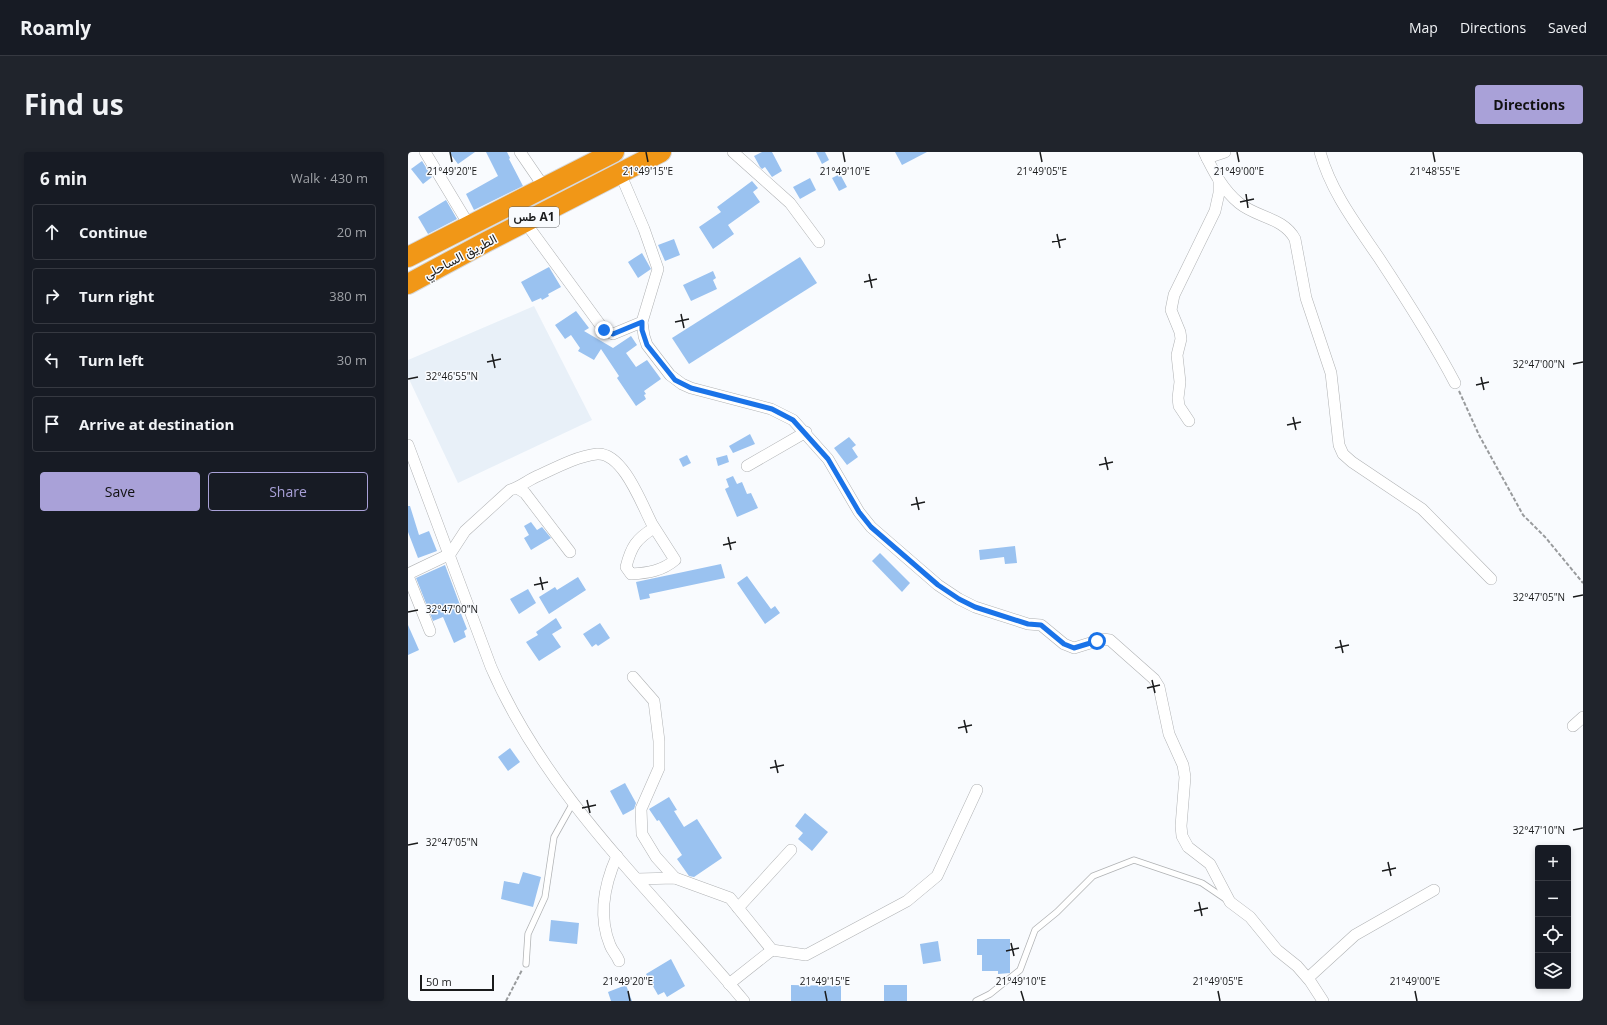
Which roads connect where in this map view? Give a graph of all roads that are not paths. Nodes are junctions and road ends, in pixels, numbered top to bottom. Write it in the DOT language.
graph roads {
  1 [pos="425,152"];
  2 [pos="520,152"];
  3 [pos="614,152"];
  4 [pos="661,152"];
  5 [pos="733,152"];
  6 [pos="1225,152"];
  7 [pos="1320,152"];
  8 [pos="1205,155"];
  9 [pos="620,174"];
  10 [pos="1219,181"];
  11 [pos="544,187"];
  12 [pos="525,222"];
  13 [pos="469,225"];
  14 [pos="819,242"];
  15 [pos="408,257"];
  16 [pos="408,284"];
  17 [pos="642,322"];
  18 [pos="1455,383"];
  19 [pos="1189,420"];
  20 [pos="806,432"];
  21 [pos="408,445"];
  22 [pos="747,466"];
  23 [pos="517,488"];
  24 [pos="652,524"];
  25 [pos="570,552"];
  26 [pos="450,554"];
  27 [pos="408,575"];
  28 [pos="1491,579"];
  29 [pos="430,631"];
  30 [pos="632,677"];
  31 [pos="1583,718"];
  32 [pos="1573,726"];
  33 [pos="977,790"];
  34 [pos="574,803"];
  35 [pos="791,850"];
  36 [pos="617,856"];
  37 [pos="675,878"];
  38 [pos="637,879"];
  39 [pos="1434,890"];
  40 [pos="1230,902"];
  41 [pos="738,908"];
  42 [pos="772,950"];
  43 [pos="619,962"];
  44 [pos="526,964"];
  45 [pos="1308,978"];
  46 [pos="729,984"];
  47 [pos="744,1001"];
  48 [pos="976,1001"];
  49 [pos="1323,1001"];
  1 -- 13 [label="street"];
  2 -- 11 [label="street"];
  3 -- 11 [label="highway, الطريق الساحلي / طس A1"];
  4 -- 9 [label="highway, الطريق الساحلي / طس A1"];
  5 -- 14 [label="street"];
  6 -- 8 [label="street"];
  7 -- 18 [label="street"];
  8 -- 10 [label="street"];
  9 -- 12 [label="highway, الطريق الساحلي / طس A1"];
  9 -- 17 [label="street"];
  10 -- 19 [label="street"];
  10 -- 28 [label="street"];
  11 -- 13 [label="highway, الطريق الساحلي / طس A1"];
  12 -- 16 [label="highway, الطريق الساحلي / طس A1"];
  12 -- 17 [label="street"];
  13 -- 15 [label="highway, الطريق الساحلي / طس A1"];
  17 -- 20 [label="street"];
  20 -- 22 [label="street"];
  20 -- 40 [label="street"];
  21 -- 26 [label="street"];
  23 -- 24 [label="street"];
  23 -- 25 [label="street"];
  23 -- 26 [label="street"];
  24 -- 24 [label="street"];
  26 -- 27 [label="street"];
  26 -- 34 [label="street"];
  27 -- 29 [label="street"];
  30 -- 37 [label="street"];
  31 -- 32 [label="street"];
  33 -- 42 [label="street"];
  34 -- 36 [label="street"];
  34 -- 44 [label="lane"];
  35 -- 41 [label="street"];
  36 -- 38 [label="street"];
  36 -- 43 [label="street"];
  37 -- 38 [label="street"];
  37 -- 41 [label="street"];
  38 -- 46 [label="street"];
  39 -- 45 [label="street"];
  40 -- 45 [label="street"];
  40 -- 48 [label="lane"];
  41 -- 42 [label="street"];
  42 -- 46 [label="street"];
  45 -- 49 [label="street"];
  46 -- 47 [label="street"];
}
